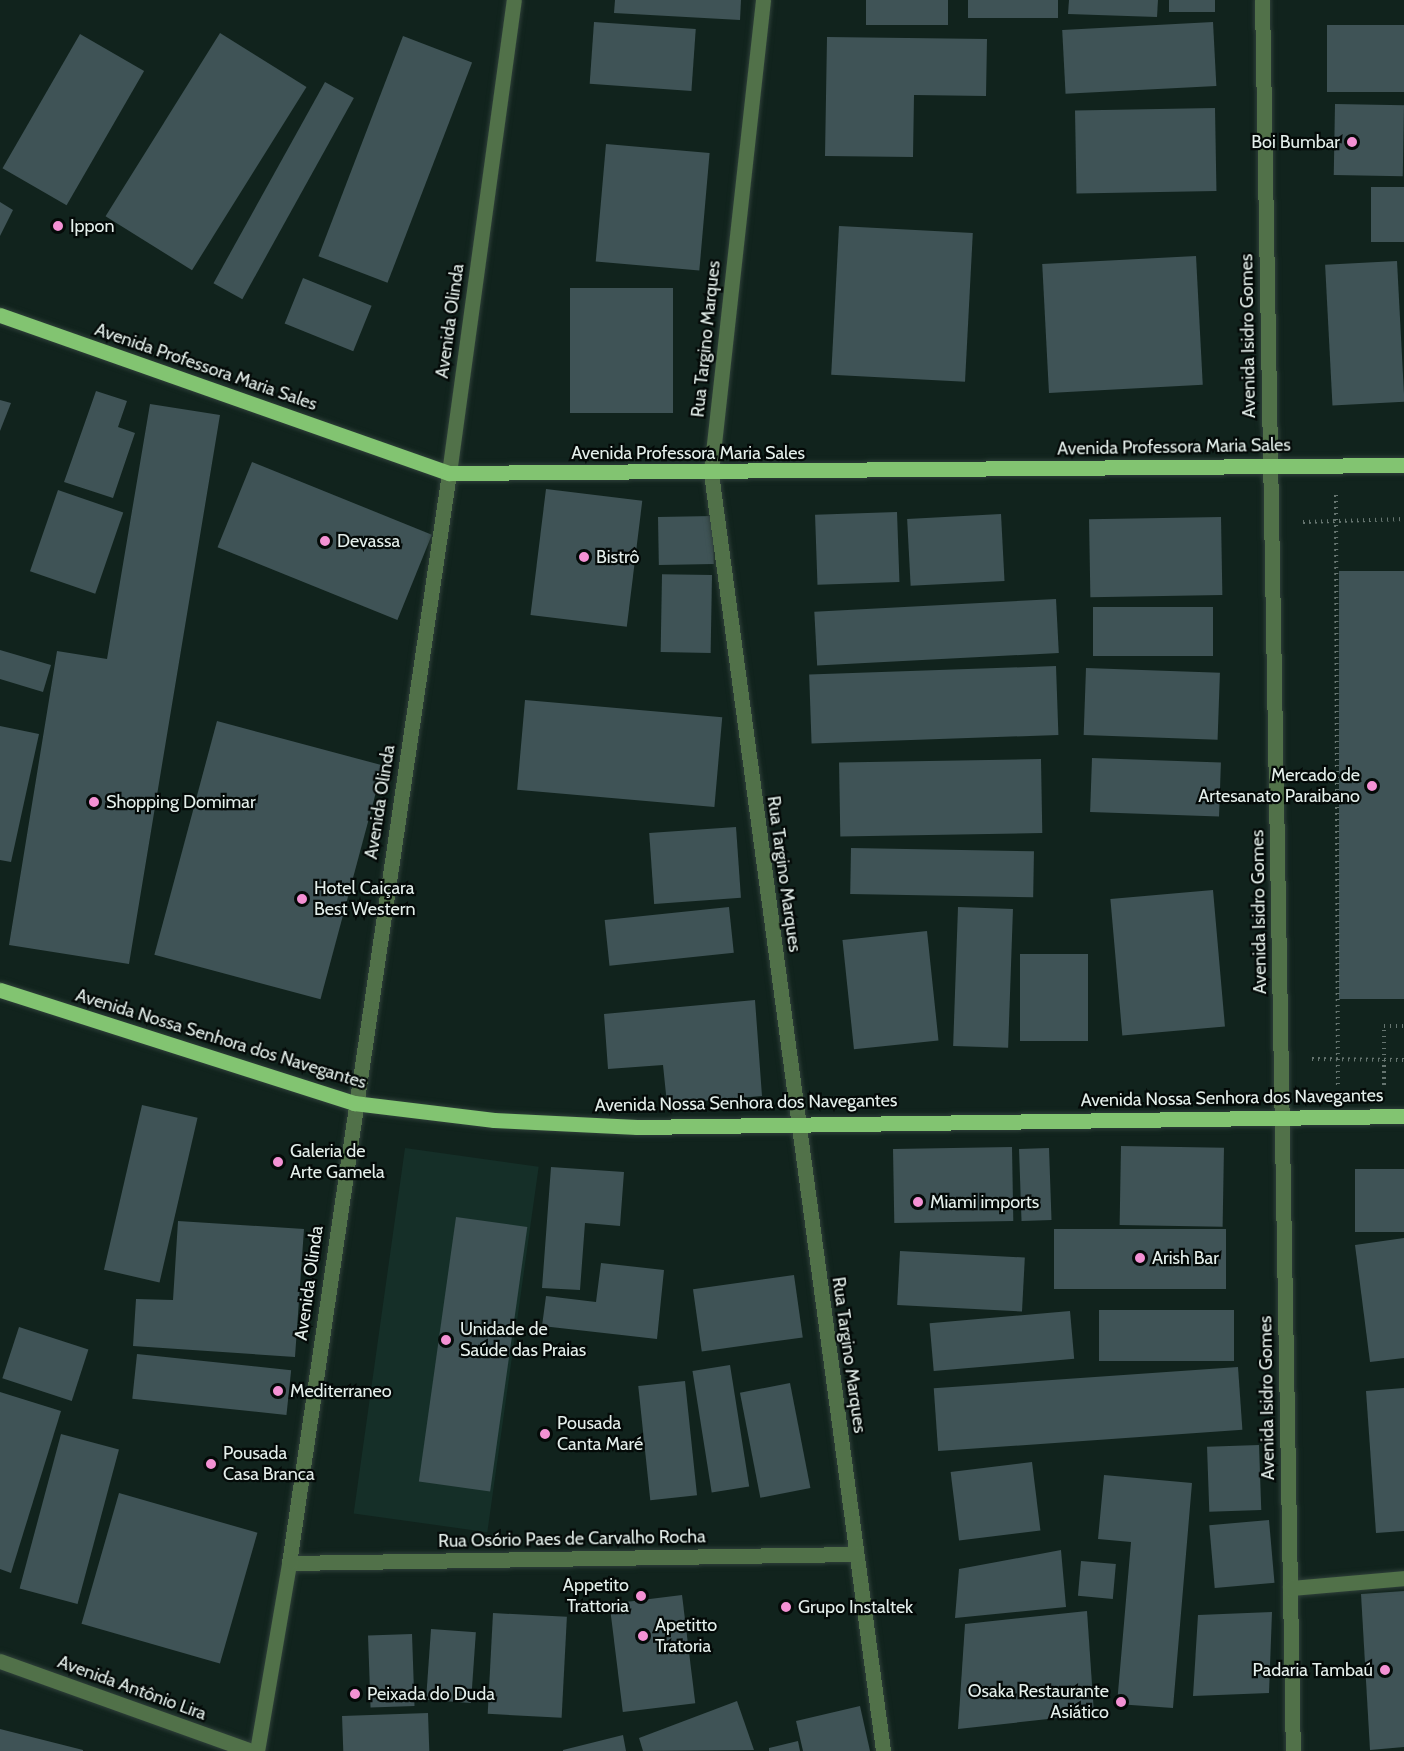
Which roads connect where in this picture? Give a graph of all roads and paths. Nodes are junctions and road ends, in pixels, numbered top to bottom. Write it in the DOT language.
graph roads {
  1 [pos="514,0"];
  2 [pos="763,0"];
  3 [pos="1262,0"];
  4 [pos="0,315"];
  5 [pos="1270,464"];
  6 [pos="1335,465"];
  7 [pos="1404,465"];
  8 [pos="449,473"];
  9 [pos="711,473"];
  10 [pos="1404,519"];
  11 [pos="1336,520"];
  12 [pos="1271,523"];
  13 [pos="0,990"];
  14 [pos="1404,1026"];
  15 [pos="1281,1058"];
  16 [pos="1384,1060"];
  17 [pos="1404,1060"];
  18 [pos="1338,1061"];
  19 [pos="354,1103"];
  20 [pos="1282,1116"];
  21 [pos="1338,1116"];
  22 [pos="1384,1116"];
  23 [pos="1404,1116"];
  24 [pos="797,1123"];
  25 [pos="856,1554"];
  26 [pos="289,1563"];
  27 [pos="1404,1578"];
  28 [pos="1290,1588"];
  29 [pos="0,1661"];
  30 [pos="252,1751"];
  31 [pos="256,1751"];
  32 [pos="884,1751"];
  33 [pos="1293,1751"];
  1 -- 8 [label="street, Avenida Olinda"];
  2 -- 9 [label="street, Rua Targino Marques"];
  3 -- 5 [label="street, Avenida Isidro Gomes"];
  4 -- 8 [label="main road, Avenida Professora Maria Sales"];
  5 -- 6 [label="main road, Avenida Professora Maria Sales"];
  5 -- 9 [label="main road, Avenida Professora Maria Sales"];
  5 -- 12 [label="street, Avenida Isidro Gomes"];
  6 -- 7 [label="main road, Avenida Professora Maria Sales"];
  6 -- 11 [label="path"];
  8 -- 9 [label="main road, Avenida Professora Maria Sales"];
  8 -- 19 [label="street, Avenida Olinda"];
  9 -- 24 [label="street, Rua Targino Marques"];
  10 -- 11 [label="path"];
  11 -- 12 [label="path"];
  11 -- 18 [label="path"];
  12 -- 15 [label="street, Avenida Isidro Gomes"];
  13 -- 19 [label="main road, Avenida Nossa Senhora dos Navegantes"];
  14 -- 16 [label="path"];
  15 -- 18 [label="path"];
  15 -- 20 [label="street, Avenida Isidro Gomes"];
  16 -- 17 [label="path"];
  16 -- 18 [label="path"];
  16 -- 22 [label="path"];
  18 -- 21 [label="path"];
  19 -- 24 [label="main road, Avenida Nossa Senhora dos Navegantes"];
  19 -- 26 [label="street, Avenida Olinda"];
  20 -- 21 [label="main road, Avenida Nossa Senhora dos Navegantes"];
  20 -- 24 [label="main road, Avenida Nossa Senhora dos Navegantes"];
  20 -- 28 [label="street, Avenida Isidro Gomes"];
  21 -- 22 [label="main road, Avenida Nossa Senhora dos Navegantes"];
  22 -- 23 [label="main road, Avenida Nossa Senhora dos Navegantes"];
  24 -- 25 [label="street, Rua Targino Marques"];
  25 -- 26 [label="street, Rua Osório Paes de Carvalho Rocha"];
  25 -- 32 [label="street, Rua Targino Marques"];
  26 -- 31 [label="street, Avenida Olinda"];
  27 -- 28 [label="street"];
  28 -- 33 [label="street, Avenida Isidro Gomes"];
  29 -- 30 [label="street, Avenida Antônio Lira"];
}
